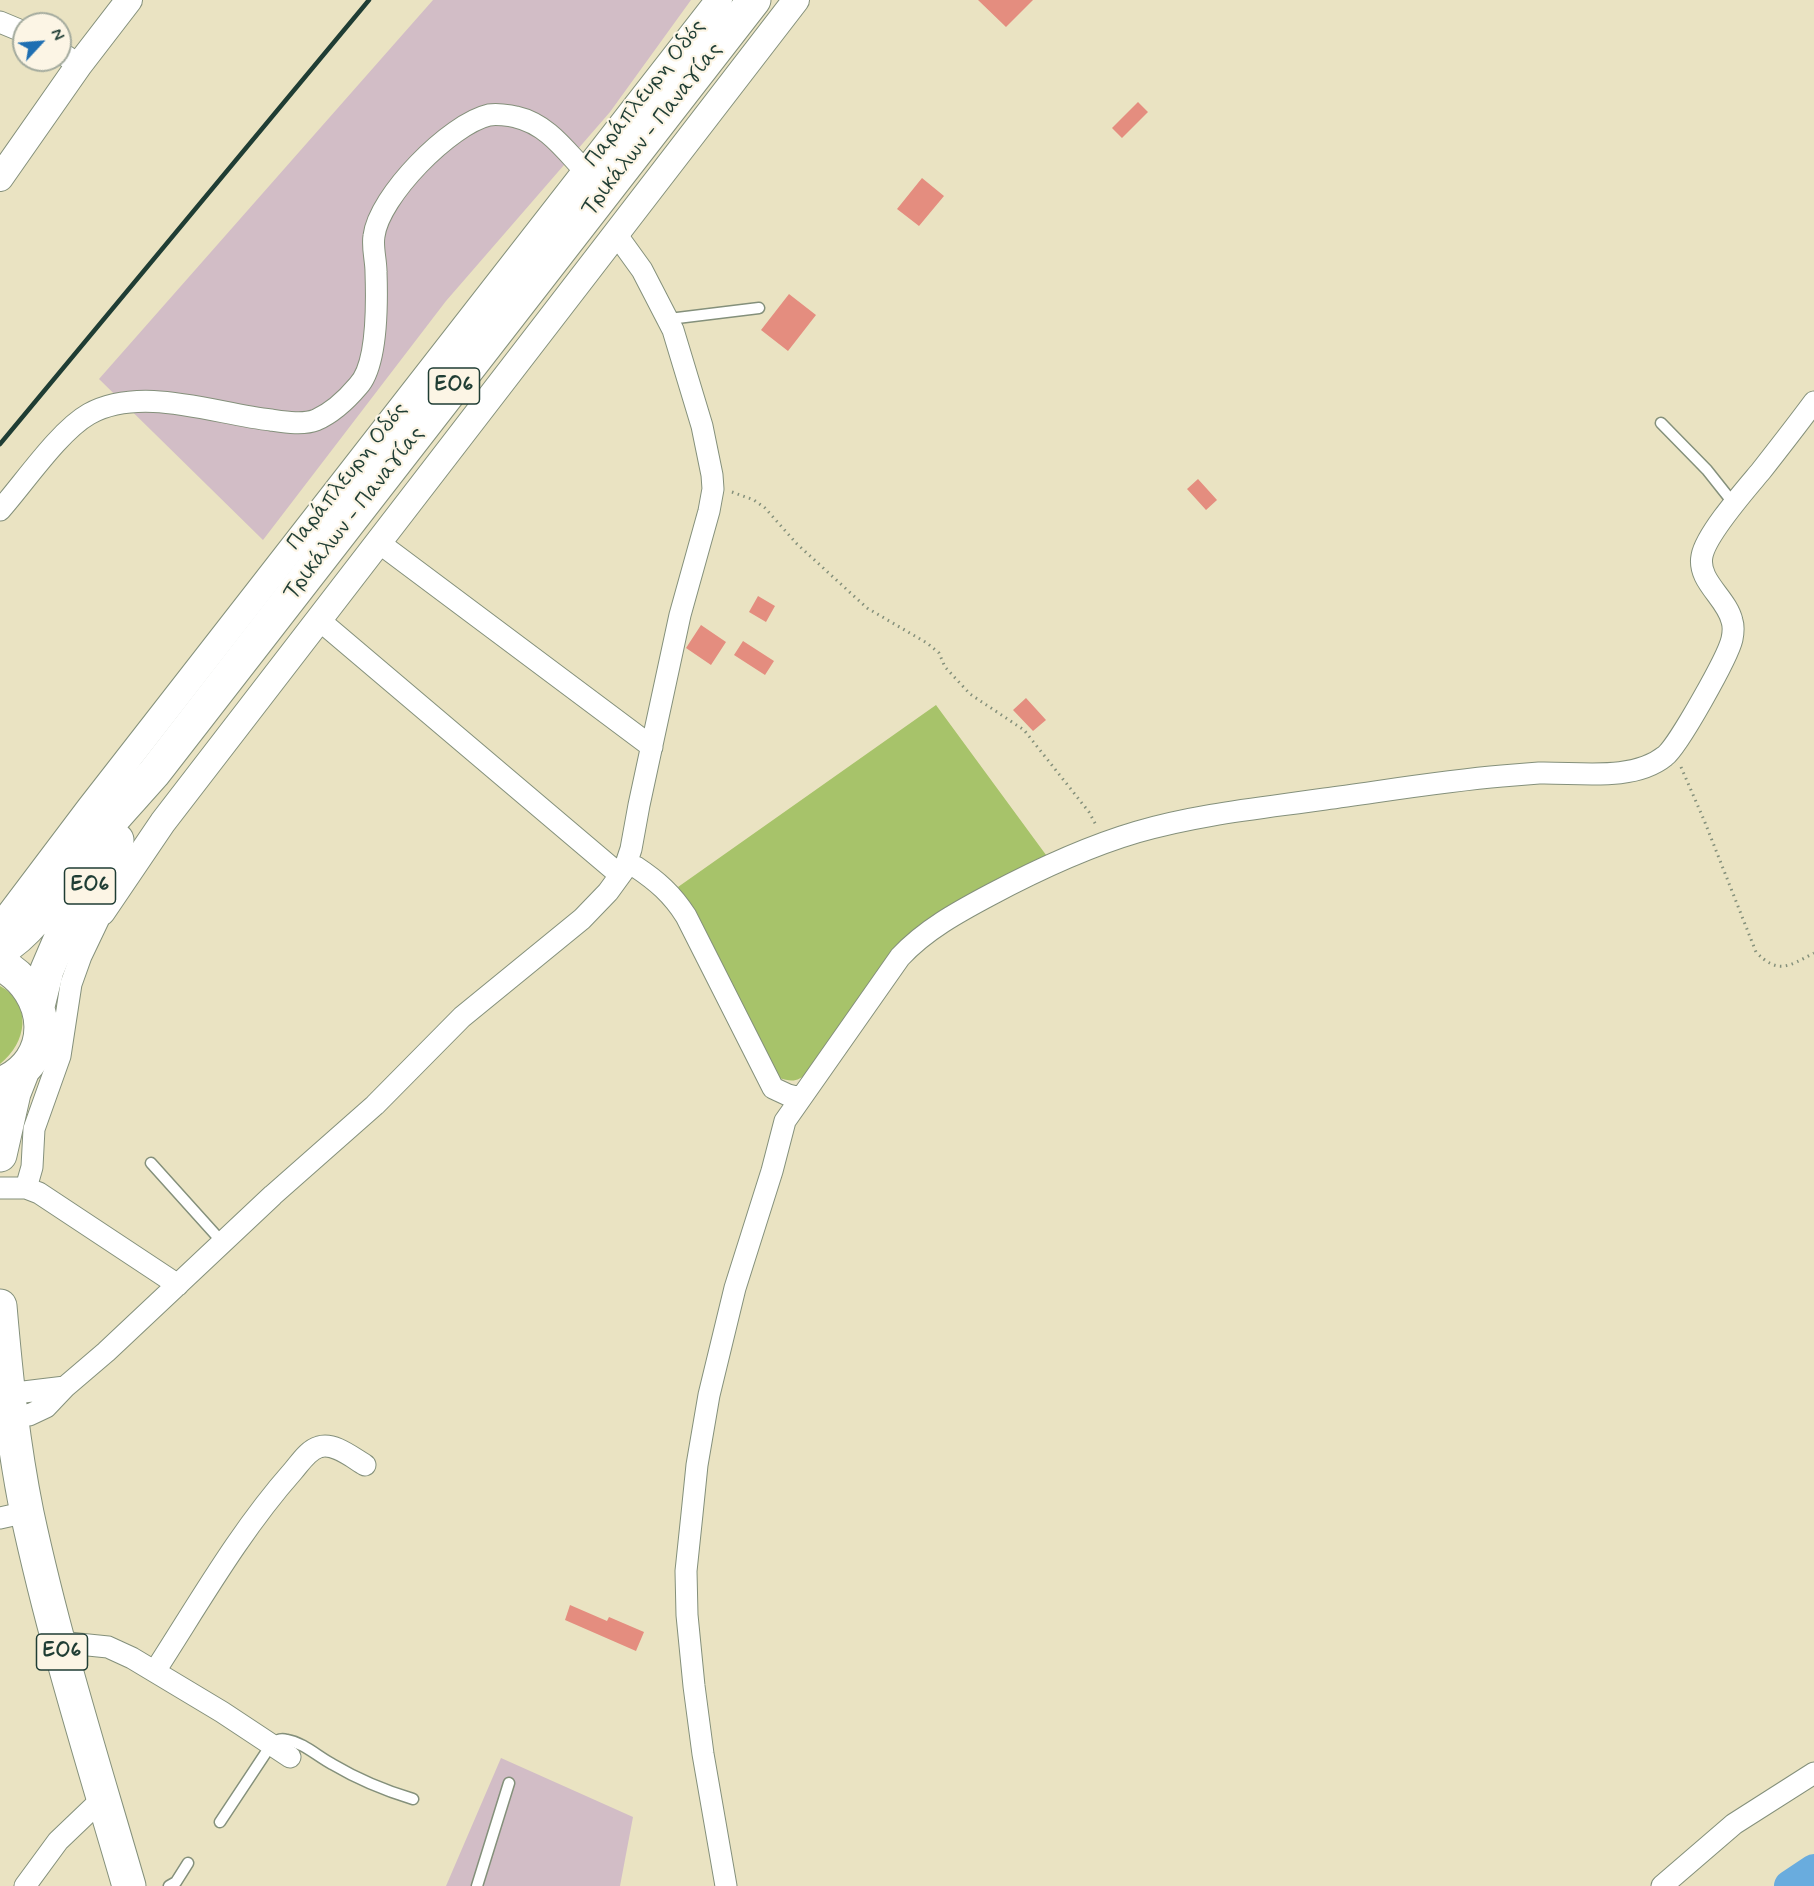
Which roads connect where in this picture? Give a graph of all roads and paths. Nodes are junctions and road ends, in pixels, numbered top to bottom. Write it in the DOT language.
graph roads {
  1 [pos="129,0"];
  2 [pos="719,0"];
  3 [pos="754,0"];
  4 [pos="796,0"];
  5 [pos="72,56"];
  6 [pos="62,72"];
  7 [pos="3,169"];
  8 [pos="586,172"];
  9 [pos="616,234"];
  10 [pos="759,308"];
  11 [pos="669,319"];
  12 [pos="1814,402"];
  13 [pos="1661,423"];
  14 [pos="712,489"];
  15 [pos="1734,504"];
  16 [pos="0,510"];
  17 [pos="378,542"];
  18 [pos="318,619"];
  19 [pos="652,747"];
  20 [pos="1673,749"];
  21 [pos="154,773"];
  22 [pos="1104,843"];
  23 [pos="628,871"];
  24 [pos="91,907"];
  25 [pos="0,927"];
  26 [pos="0,950"];
  27 [pos="1814,953"];
  28 [pos="0,964"];
  29 [pos="38,1006"];
  30 [pos="11,1077"];
  31 [pos="773,1088"];
  32 [pos="800,1098"];
  33 [pos="785,1121"];
  34 [pos="0,1155"];
  35 [pos="151,1163"];
  36 [pos="0,1188"];
  37 [pos="26,1188"];
  38 [pos="223,1243"];
  39 [pos="178,1285"];
  40 [pos="0,1306"];
  41 [pos="4,1403"];
  42 [pos="365,1466"];
  43 [pos="14,1515"];
  44 [pos="59,1642"];
  45 [pos="155,1671"];
  46 [pos="271,1745"];
  47 [pos="290,1757"];
  48 [pos="1814,1773"];
  49 [pos="509,1783"];
  50 [pos="103,1798"];
  51 [pos="413,1799"];
  52 [pos="220,1822"];
  53 [pos="188,1863"];
  54 [pos="25,1886"];
  55 [pos="129,1886"];
  56 [pos="169,1886"];
  57 [pos="477,1886"];
  58 [pos="726,1886"];
  59 [pos="1662,1886"];
  1 -- 5 [label="street"];
  2 -- 8 [label="street, Παράπλευρη Οδός"];
  3 -- 21 [label="main road, Τρικάλων - Παναγίας / ΕΟ6"];
  4 -- 9 [label="street"];
  6 -- 7 [label="street"];
  8 -- 16 [label="street"];
  8 -- 25 [label="street, Παράπλευρη Οδός"];
  9 -- 11 [label="street"];
  9 -- 17 [label="street"];
  10 -- 11 [label="lane"];
  11 -- 14 [label="street"];
  12 -- 15 [label="street"];
  13 -- 15 [label="lane"];
  14 -- 19 [label="street"];
  14 -- 22 [label="path"];
  15 -- 20 [label="street"];
  17 -- 18 [label="street"];
  17 -- 19 [label="street"];
  18 -- 23 [label="street"];
  18 -- 24 [label="street"];
  19 -- 23 [label="street"];
  20 -- 22 [label="street"];
  20 -- 27 [label="path"];
  21 -- 24 [label="main road, Τρικάλων - Παναγίας / ΕΟ6"];
  21 -- 26 [label="main road, Τρικάλων - Παναγίας / ΕΟ6"];
  22 -- 32 [label="street"];
  23 -- 31 [label="street"];
  23 -- 38 [label="street"];
  24 -- 29 [label="main road, Τρικάλων - Παναγίας / ΕΟ6"];
  24 -- 37 [label="street"];
  28 -- 29 [label="main road, ΕΟ6"];
  29 -- 30 [label="main road, ΕΟ6"];
  30 -- 34 [label="main road, ΕΟ6"];
  31 -- 32 [label="street"];
  31 -- 33 [label="street"];
  32 -- 33 [label="street"];
  33 -- 58 [label="street"];
  35 -- 38 [label="lane"];
  36 -- 37 [label="street"];
  37 -- 39 [label="street"];
  38 -- 39 [label="street"];
  39 -- 41 [label="street"];
  40 -- 41 [label="main road, ΕΟ6"];
  41 -- 43 [label="main road, ΕΟ6"];
  42 -- 45 [label="street"];
  43 -- 44 [label="main road, ΕΟ6"];
  44 -- 45 [label="street"];
  44 -- 50 [label="main road, ΕΟ6"];
  45 -- 46 [label="street"];
  46 -- 47 [label="street"];
  46 -- 51 [label="lane"];
  46 -- 52 [label="lane"];
  48 -- 59 [label="street"];
  49 -- 57 [label="lane"];
  50 -- 54 [label="street"];
  50 -- 55 [label="main road, ΕΟ6"];
  53 -- 56 [label="lane"];
}
